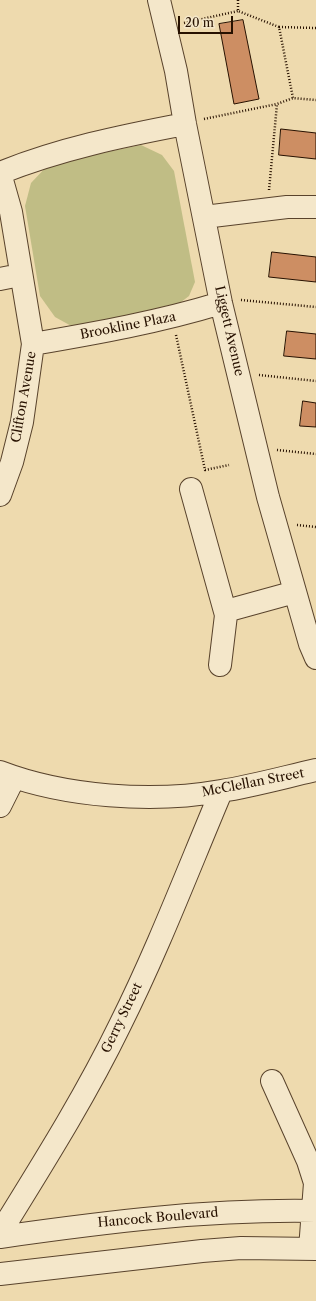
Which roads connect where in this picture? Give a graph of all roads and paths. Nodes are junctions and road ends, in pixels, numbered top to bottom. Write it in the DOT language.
graph roads {
  1 [pos="159,0"];
  2 [pos="238,0"];
  3 [pos="238,11"];
  4 [pos="166,26"];
  5 [pos="279,27"];
  6 [pos="316,28"];
  7 [pos="293,98"];
  8 [pos="316,100"];
  9 [pos="278,104"];
  10 [pos="185,124"];
  11 [pos="0,173"];
  12 [pos="316,207"];
  13 [pos="266,209"];
  14 [pos="204,217"];
  15 [pos="7,236"];
  16 [pos="10,277"];
  17 [pos="221,300"];
  18 [pos="316,307"];
  19 [pos="176,335"];
  20 [pos="33,344"];
  21 [pos="238,373"];
  22 [pos="316,381"];
  23 [pos="256,448"];
  24 [pos="316,454"];
  25 [pos="229,465"];
  26 [pos="191,489"];
  27 [pos="0,495"];
  28 [pos="295,592"];
  29 [pos="226,612"];
  30 [pos="316,658"];
  31 [pos="220,665"];
  32 [pos="316,770"];
  33 [pos="7,775"];
  34 [pos="221,792"];
  35 [pos="0,806"];
  36 [pos="272,1081"];
  37 [pos="310,1152"];
  38 [pos="314,1211"];
  39 [pos="0,1233"];
  40 [pos="0,1238"];
  41 [pos="313,1249"];
  42 [pos="0,1274"];
  1 -- 4 [label="street, Liggett Avenue"];
  2 -- 3 [label="path"];
  3 -- 4 [label="path"];
  3 -- 5 [label="path"];
  4 -- 10 [label="street, Liggett Avenue"];
  5 -- 6 [label="path"];
  5 -- 7 [label="path"];
  7 -- 8 [label="path"];
  7 -- 9 [label="path"];
  9 -- 10 [label="path"];
  9 -- 13 [label="path"];
  10 -- 11 [label="street"];
  10 -- 14 [label="street, Liggett Avenue"];
  11 -- 15 [label="street, Clifton Avenue"];
  12 -- 13 [label="street"];
  13 -- 14 [label="street"];
  14 -- 17 [label="street, Liggett Avenue"];
  15 -- 16 [label="street, Clifton Avenue"];
  16 -- 20 [label="street, Clifton Avenue"];
  17 -- 18 [label="path"];
  17 -- 20 [label="street, Brookline Plaza"];
  17 -- 21 [label="street, Liggett Avenue"];
  19 -- 25 [label="path"];
  20 -- 27 [label="street, Clifton Avenue"];
  21 -- 22 [label="path"];
  21 -- 23 [label="street, Liggett Avenue"];
  23 -- 24 [label="path"];
  23 -- 28 [label="street, Liggett Avenue"];
  26 -- 29 [label="street"];
  28 -- 29 [label="street"];
  28 -- 30 [label="street, Liggett Avenue"];
  29 -- 31 [label="street"];
  32 -- 34 [label="street, McClellan Street"];
  33 -- 34 [label="street, McClellan Street"];
  33 -- 35 [label="street"];
  34 -- 39 [label="street, Gerry Street"];
  36 -- 37 [label="street"];
  37 -- 38 [label="street"];
  38 -- 40 [label="street, Hancock Boulevard"];
  38 -- 41 [label="street"];
  41 -- 42 [label="street"];
}
